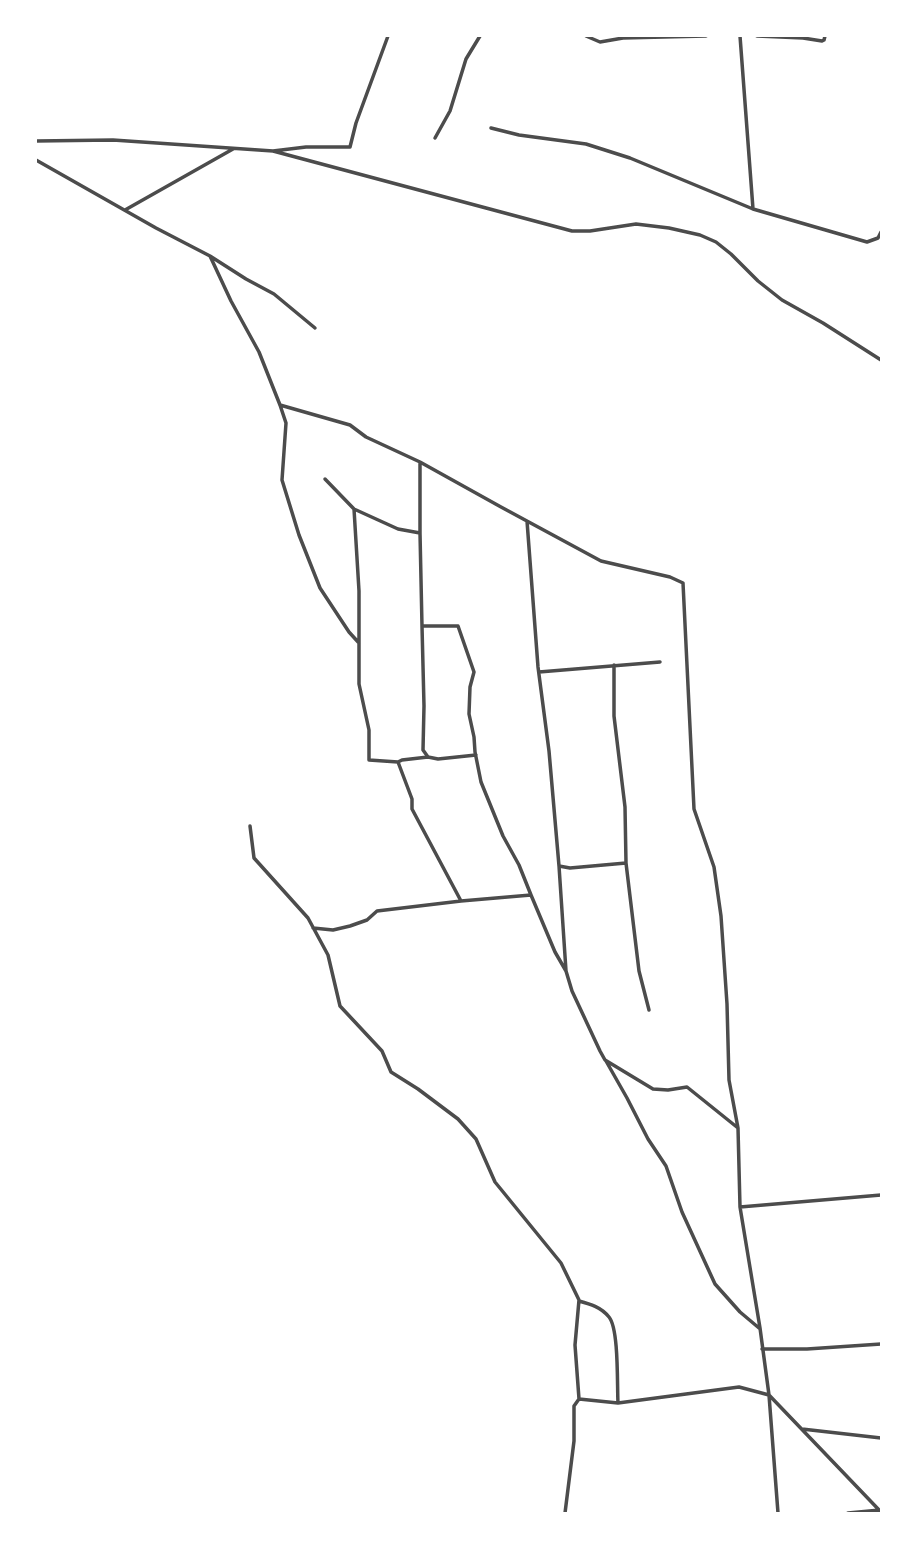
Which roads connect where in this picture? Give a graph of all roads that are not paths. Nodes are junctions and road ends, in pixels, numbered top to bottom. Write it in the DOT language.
graph roads {
  1 [pos="388,36"];
  2 [pos="480,36"];
  3 [pos="586,36"];
  4 [pos="706,36"];
  5 [pos="740,36"];
  6 [pos="757,36"];
  7 [pos="825,36"];
  8 [pos="491,128"];
  9 [pos="435,138"];
  10 [pos="36,141"];
  11 [pos="234,149"];
  12 [pos="273,151"];
  13 [pos="36,160"];
  14 [pos="753,209"];
  15 [pos="125,210"];
  16 [pos="881,232"];
  17 [pos="210,256"];
  18 [pos="316,328"];
  19 [pos="881,360"];
  20 [pos="280,405"];
  21 [pos="420,462"];
  22 [pos="325,479"];
  23 [pos="354,509"];
  24 [pos="527,521"];
  25 [pos="420,532"];
  26 [pos="422,626"];
  27 [pos="359,644"];
  28 [pos="660,662"];
  29 [pos="614,665"];
  30 [pos="539,672"];
  31 [pos="476,755"];
  32 [pos="428,757"];
  33 [pos="398,762"];
  34 [pos="250,826"];
  35 [pos="626,862"];
  36 [pos="559,866"];
  37 [pos="530,895"];
  38 [pos="461,900"];
  39 [pos="313,928"];
  40 [pos="566,971"];
  41 [pos="649,1010"];
  42 [pos="606,1060"];
  43 [pos="738,1128"];
  44 [pos="881,1195"];
  45 [pos="740,1207"];
  46 [pos="579,1301"];
  47 [pos="760,1328"];
  48 [pos="881,1344"];
  49 [pos="762,1349"];
  50 [pos="769,1395"];
  51 [pos="579,1399"];
  52 [pos="618,1403"];
  53 [pos="802,1429"];
  54 [pos="881,1438"];
  55 [pos="880,1510"];
  56 [pos="564,1513"];
  57 [pos="778,1513"];
  58 [pos="848,1513"];
  1 -- 12 [label="street"];
  2 -- 9 [label="street"];
  3 -- 4 [label="street"];
  5 -- 14 [label="street"];
  6 -- 7 [label="street"];
  8 -- 14 [label="street"];
  10 -- 11 [label="street"];
  11 -- 12 [label="street"];
  11 -- 15 [label="street"];
  12 -- 19 [label="street"];
  13 -- 15 [label="street"];
  14 -- 16 [label="street"];
  15 -- 17 [label="street"];
  17 -- 18 [label="street"];
  17 -- 20 [label="street"];
  20 -- 21 [label="street"];
  20 -- 27 [label="street"];
  21 -- 24 [label="street"];
  21 -- 25 [label="street"];
  22 -- 23 [label="street"];
  23 -- 25 [label="street"];
  23 -- 27 [label="street"];
  24 -- 30 [label="street"];
  24 -- 43 [label="street"];
  25 -- 26 [label="street"];
  26 -- 31 [label="street"];
  26 -- 32 [label="street"];
  27 -- 33 [label="street"];
  28 -- 29 [label="street"];
  29 -- 30 [label="street"];
  29 -- 35 [label="street"];
  30 -- 36 [label="street"];
  31 -- 32 [label="street"];
  31 -- 37 [label="street"];
  32 -- 33 [label="street"];
  33 -- 38 [label="street"];
  34 -- 39 [label="street"];
  35 -- 36 [label="street"];
  35 -- 41 [label="street"];
  36 -- 40 [label="street"];
  37 -- 38 [label="street"];
  37 -- 40 [label="street"];
  38 -- 39 [label="street"];
  39 -- 51 [label="street"];
  40 -- 42 [label="street"];
  42 -- 43 [label="street"];
  42 -- 47 [label="street"];
  43 -- 45 [label="street"];
  44 -- 45 [label="street"];
  45 -- 47 [label="street"];
  46 -- 52 [label="street"];
  47 -- 49 [label="street"];
  48 -- 49 [label="street"];
  49 -- 50 [label="street"];
  50 -- 52 [label="street"];
  50 -- 53 [label="street"];
  50 -- 57 [label="street"];
  51 -- 52 [label="street"];
  51 -- 56 [label="street"];
  53 -- 54 [label="street"];
  53 -- 55 [label="street"];
  55 -- 58 [label="street"];
}
